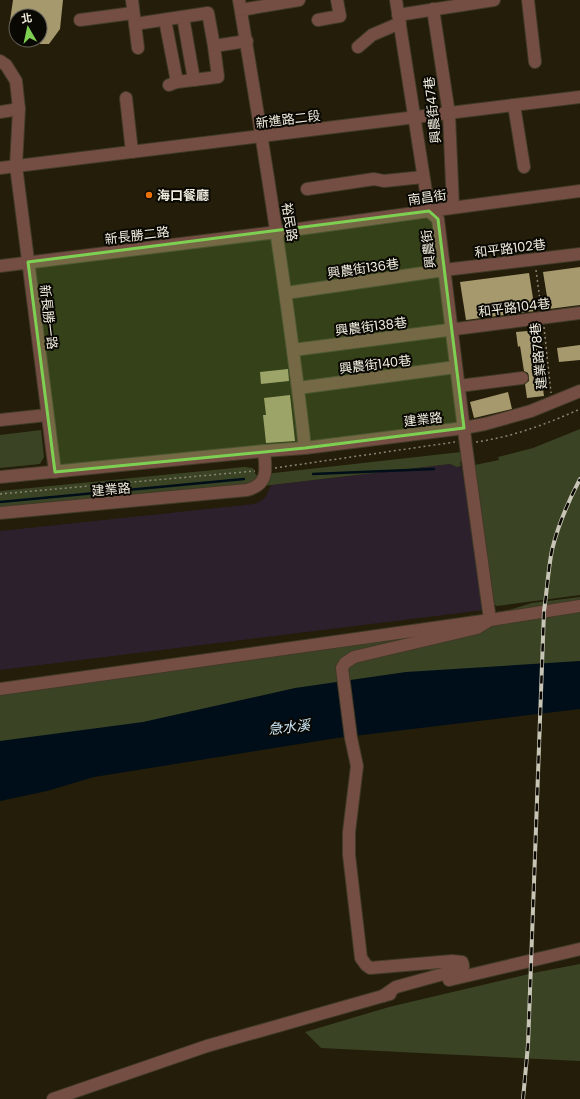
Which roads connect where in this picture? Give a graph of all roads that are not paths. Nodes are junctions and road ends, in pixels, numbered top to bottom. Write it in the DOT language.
graph roads {
  1 [pos="132,0"];
  2 [pos="299,0"];
  3 [pos="337,0"];
  4 [pos="396,0"];
  5 [pos="494,0"];
  6 [pos="528,0"];
  7 [pos="240,5"];
  8 [pos="426,7"];
  9 [pos="183,17"];
  10 [pos="134,18"];
  11 [pos="399,19"];
  12 [pos="80,20"];
  13 [pos="165,20"];
  14 [pos="318,20"];
  15 [pos="247,41"];
  16 [pos="214,46"];
  17 [pos="358,47"];
  18 [pos="138,48"];
  19 [pos="0,61"];
  20 [pos="535,62"];
  21 [pos="194,80"];
  22 [pos="580,97"];
  23 [pos="126,98"];
  24 [pos="514,105"];
  25 [pos="19,109"];
  26 [pos="0,112"];
  27 [pos="448,114"];
  28 [pos="414,118"];
  29 [pos="262,136"];
  30 [pos="132,152"];
  31 [pos="16,166"];
  32 [pos="524,167"];
  33 [pos="0,168"];
  34 [pos="424,177"];
  35 [pos="307,189"];
  36 [pos="580,191"];
  37 [pos="453,207"];
  38 [pos="428,211"];
  39 [pos="277,232"];
  40 [pos="580,254"];
  41 [pos="28,262"];
  42 [pos="0,266"];
  43 [pos="444,270"];
  44 [pos="286,293"];
  45 [pos="580,313"];
  46 [pos="452,329"];
  47 [pos="294,350"];
  48 [pos="456,368"];
  49 [pos="522,378"];
  50 [pos="458,386"];
  51 [pos="298,388"];
  52 [pos="580,391"];
  53 [pos="47,415"];
  54 [pos="0,420"];
  55 [pos="464,428"];
  56 [pos="305,448"];
  57 [pos="264,451"];
  58 [pos="55,472"];
  59 [pos="0,477"];
  60 [pos="0,513"];
  61 [pos="580,606"];
  62 [pos="490,620"];
  63 [pos="0,689"];
  64 [pos="580,950"];
  65 [pos="383,996"];
  66 [pos="53,1099"];
  1 -- 10 [label="street"];
  2 -- 7 [label="street"];
  3 -- 14 [label="street"];
  4 -- 11 [label="street, 興農街"];
  5 -- 8 [label="street"];
  6 -- 20 [label="street"];
  7 -- 15 [label="street, 裕民路"];
  8 -- 11 [label="street"];
  8 -- 27 [label="street, 興農街47巷"];
  9 -- 13 [label="street"];
  9 -- 16 [label="street"];
  9 -- 21 [label="street"];
  10 -- 12 [label="street"];
  10 -- 13 [label="street"];
  10 -- 18 [label="street"];
  11 -- 17 [label="street"];
  11 -- 28 [label="street, 興農街"];
  13 -- 21 [label="street"];
  15 -- 16 [label="street"];
  15 -- 29 [label="street, 裕民路"];
  16 -- 21 [label="street"];
  19 -- 25 [label="street, 新長勝一路"];
  22 -- 24 [label="street, 新進路二段"];
  23 -- 30 [label="street"];
  24 -- 27 [label="street, 新進路二段"];
  24 -- 32 [label="street"];
  25 -- 26 [label="street"];
  25 -- 31 [label="street, 新長勝一路"];
  27 -- 28 [label="street, 新進路二段"];
  27 -- 37 [label="street, 興農街47巷"];
  28 -- 29 [label="street, 新進路二段"];
  28 -- 34 [label="street, 興農街"];
  29 -- 30 [label="street, 新進路二段"];
  29 -- 39 [label="street, 裕民路"];
  30 -- 31 [label="street, 新進路二段"];
  31 -- 33 [label="street, 新進路二段"];
  31 -- 41 [label="street, 新長勝一路"];
  34 -- 35 [label="street"];
  34 -- 38 [label="street, 興農街"];
  36 -- 37 [label="street, 南昌街"];
  37 -- 38 [label="street, 南昌街"];
  38 -- 39 [label="street, 南昌街"];
  38 -- 43 [label="street, 興農街"];
  39 -- 41 [label="street, 新長勝二路"];
  39 -- 44 [label="street, 裕民路"];
  40 -- 43 [label="street, 和平路102巷"];
  41 -- 42 [label="street, 新長勝二路"];
  41 -- 53 [label="street, 新長勝一路"];
  43 -- 44 [label="street, 興農街136巷"];
  43 -- 46 [label="street, 興農街"];
  44 -- 47 [label="street, 裕民路"];
  45 -- 46 [label="street, 和平路104巷"];
  46 -- 47 [label="street, 興農街138巷"];
  46 -- 48 [label="street, 興農街"];
  47 -- 51 [label="street, 裕民路"];
  48 -- 50 [label="street, 興農街"];
  48 -- 51 [label="street, 興農街140巷"];
  49 -- 50 [label="street"];
  50 -- 55 [label="street, 興農街"];
  51 -- 56 [label="street, 裕民路"];
  52 -- 55 [label="street, 建業路"];
  53 -- 54 [label="street"];
  53 -- 58 [label="street, 新長勝一路"];
  55 -- 56 [label="street, 建業路"];
  55 -- 62 [label="street, 興農街"];
  56 -- 57 [label="street, 建業路"];
  57 -- 58 [label="street, 建業路"];
  57 -- 60 [label="street, 建業路"];
  58 -- 59 [label="street, 建業路"];
  61 -- 62 [label="street"];
  62 -- 63 [label="street"];
  62 -- 65 [label="street"];
  64 -- 65 [label="street"];
  65 -- 66 [label="street"];
}
